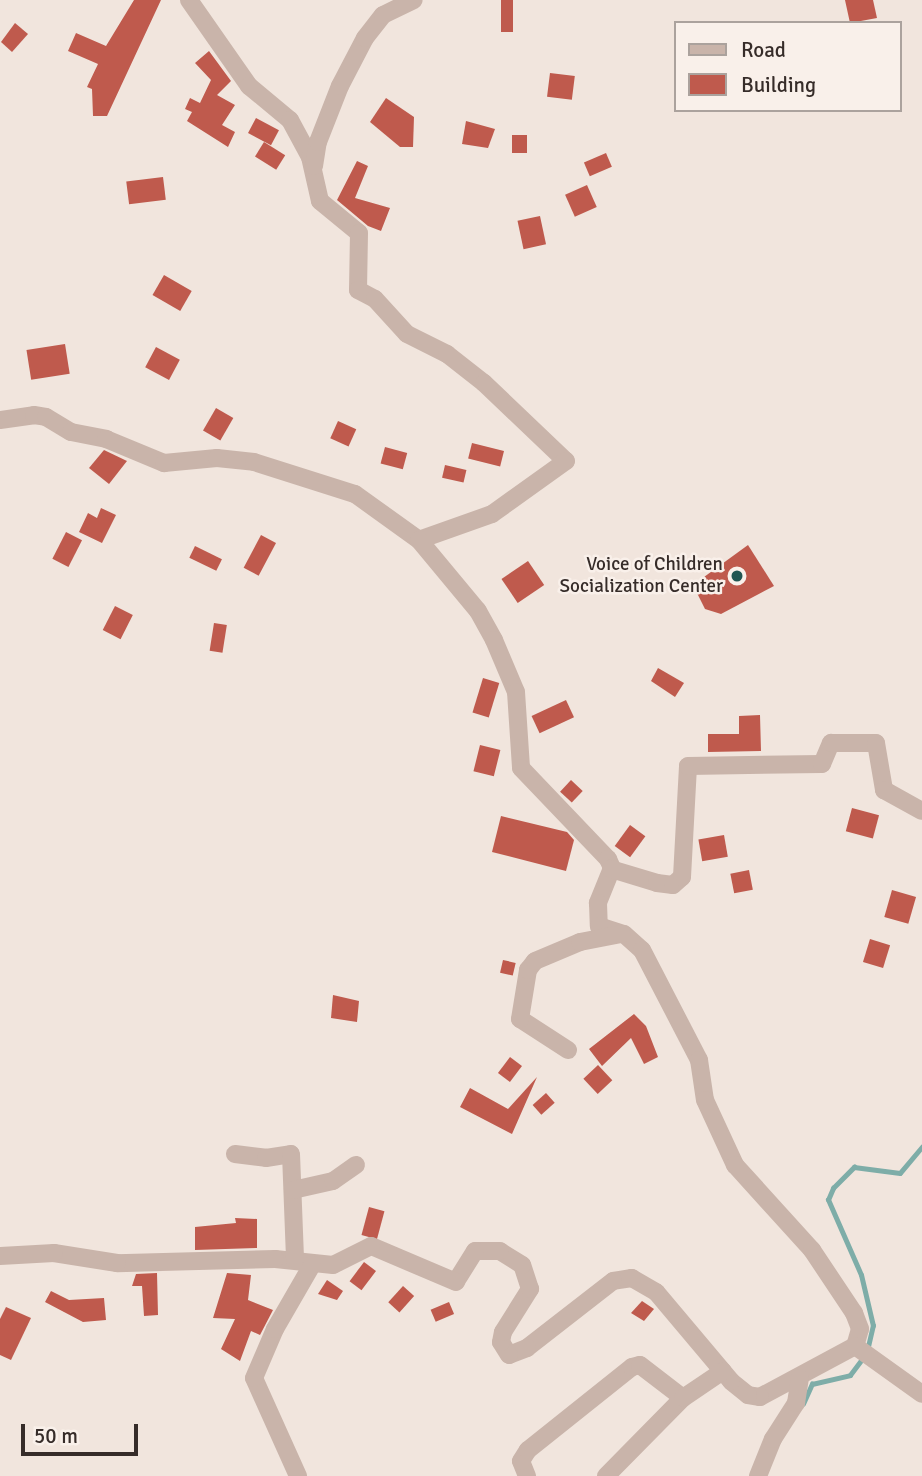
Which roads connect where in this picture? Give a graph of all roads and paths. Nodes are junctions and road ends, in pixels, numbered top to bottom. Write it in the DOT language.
graph roads {
  1 [pos="190,0"];
  2 [pos="414,0"];
  3 [pos="313,169"];
  4 [pos="0,420"];
  5 [pos="419,540"];
  6 [pos="922,811"];
  7 [pos="611,869"];
  8 [pos="624,934"];
  9 [pos="568,1050"];
  10 [pos="235,1154"];
  11 [pos="356,1165"];
  12 [pos="293,1189"];
  13 [pos="0,1256"];
  14 [pos="303,1262"];
  15 [pos="864,1351"];
  16 [pos="723,1371"];
  17 [pos="800,1378"];
  18 [pos="922,1394"];
  19 [pos="684,1398"];
  20 [pos="298,1476"];
  21 [pos="527,1476"];
  22 [pos="606,1476"];
  23 [pos="758,1476"];
  1 -- 3 [label="street"];
  2 -- 3 [label="street"];
  3 -- 5 [label="street"];
  4 -- 5 [label="street"];
  5 -- 7 [label="street"];
  6 -- 7 [label="street"];
  7 -- 8 [label="street"];
  8 -- 9 [label="street"];
  8 -- 15 [label="street"];
  10 -- 12 [label="street"];
  11 -- 12 [label="street"];
  12 -- 14 [label="street"];
  13 -- 14 [label="street"];
  14 -- 16 [label="street"];
  14 -- 20 [label="street"];
  15 -- 17 [label="street"];
  15 -- 18 [label="street"];
  16 -- 17 [label="street"];
  16 -- 19 [label="street"];
  17 -- 23 [label="street"];
  19 -- 21 [label="street"];
  19 -- 22 [label="street"];
}
